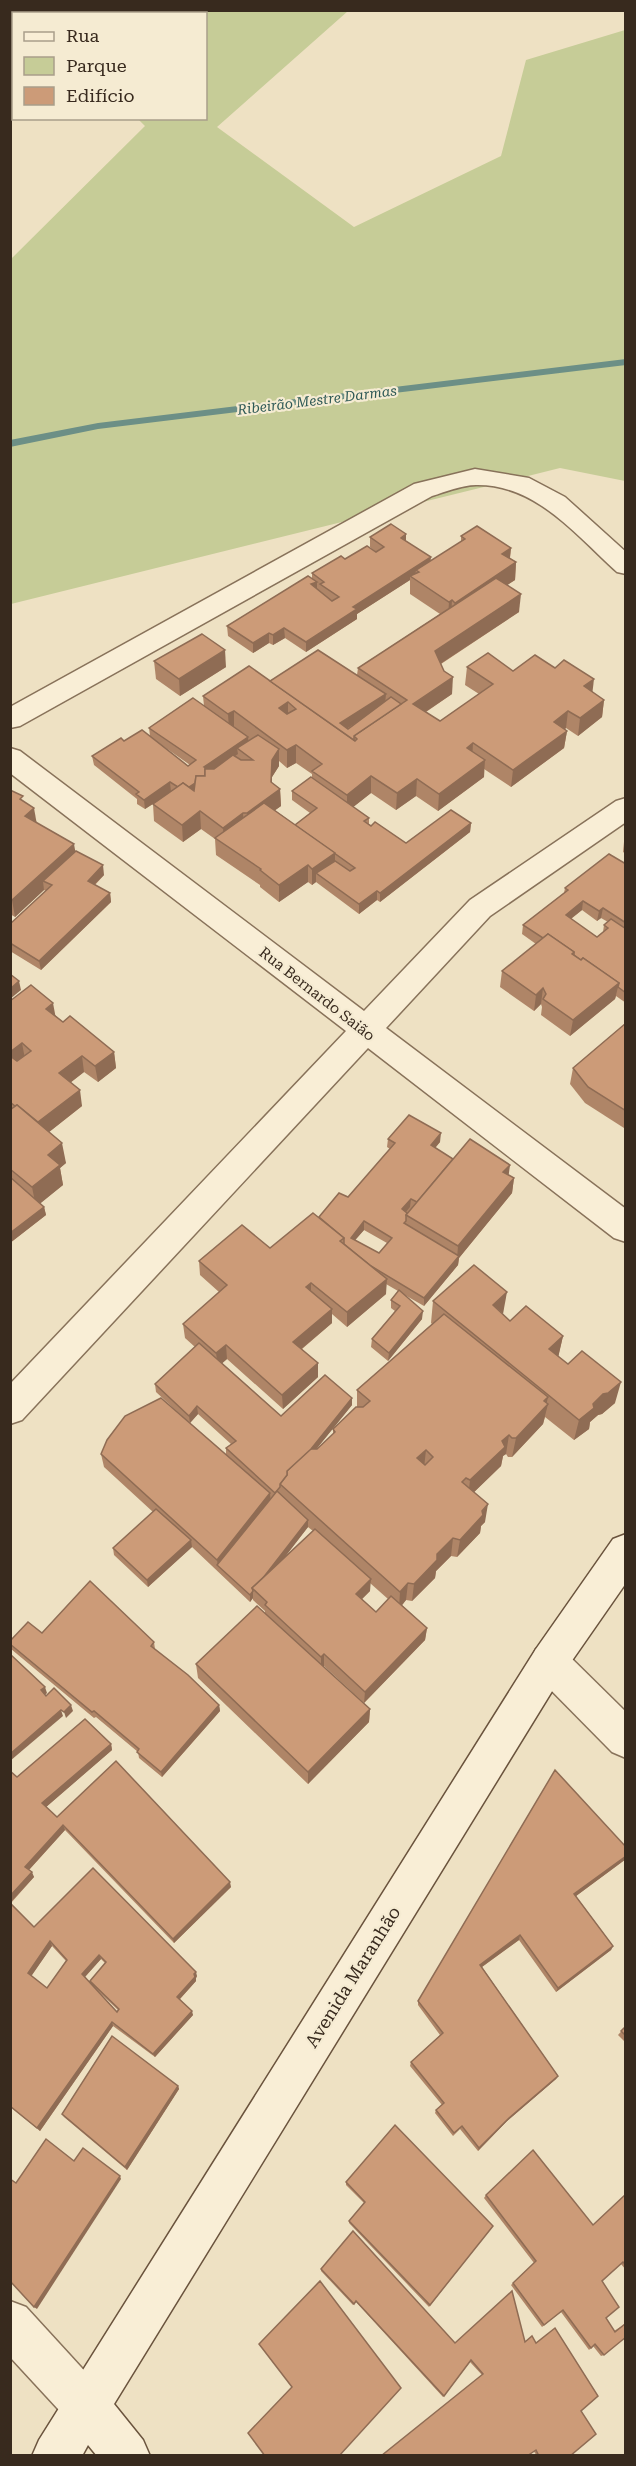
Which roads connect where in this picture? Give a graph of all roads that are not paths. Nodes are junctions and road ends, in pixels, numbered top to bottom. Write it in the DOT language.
graph roads {
  1 [pos="626,566"];
  2 [pos="10,719"];
  3 [pos="10,758"];
  4 [pos="626,808"];
  5 [pos="363,1030"];
  6 [pos="626,1228"];
  7 [pos="10,1409"];
  8 [pos="626,1551"];
  9 [pos="549,1662"];
  10 [pos="626,1739"];
  11 [pos="10,2323"];
  12 [pos="86,2406"];
  13 [pos="55,2456"];
  14 [pos="127,2456"];
  1 -- 2 [label="street"];
  3 -- 5 [label="street, Rua Bernardo Saião"];
  4 -- 5 [label="street"];
  5 -- 6 [label="street, Rua Bernardo Saião"];
  5 -- 7 [label="street"];
  8 -- 9 [label="street, Avenida Maranhão"];
  9 -- 10 [label="street"];
  9 -- 12 [label="street, Avenida Maranhão"];
  11 -- 12 [label="street"];
  12 -- 13 [label="street, Avenida Maranhão"];
  12 -- 14 [label="street"];
}
